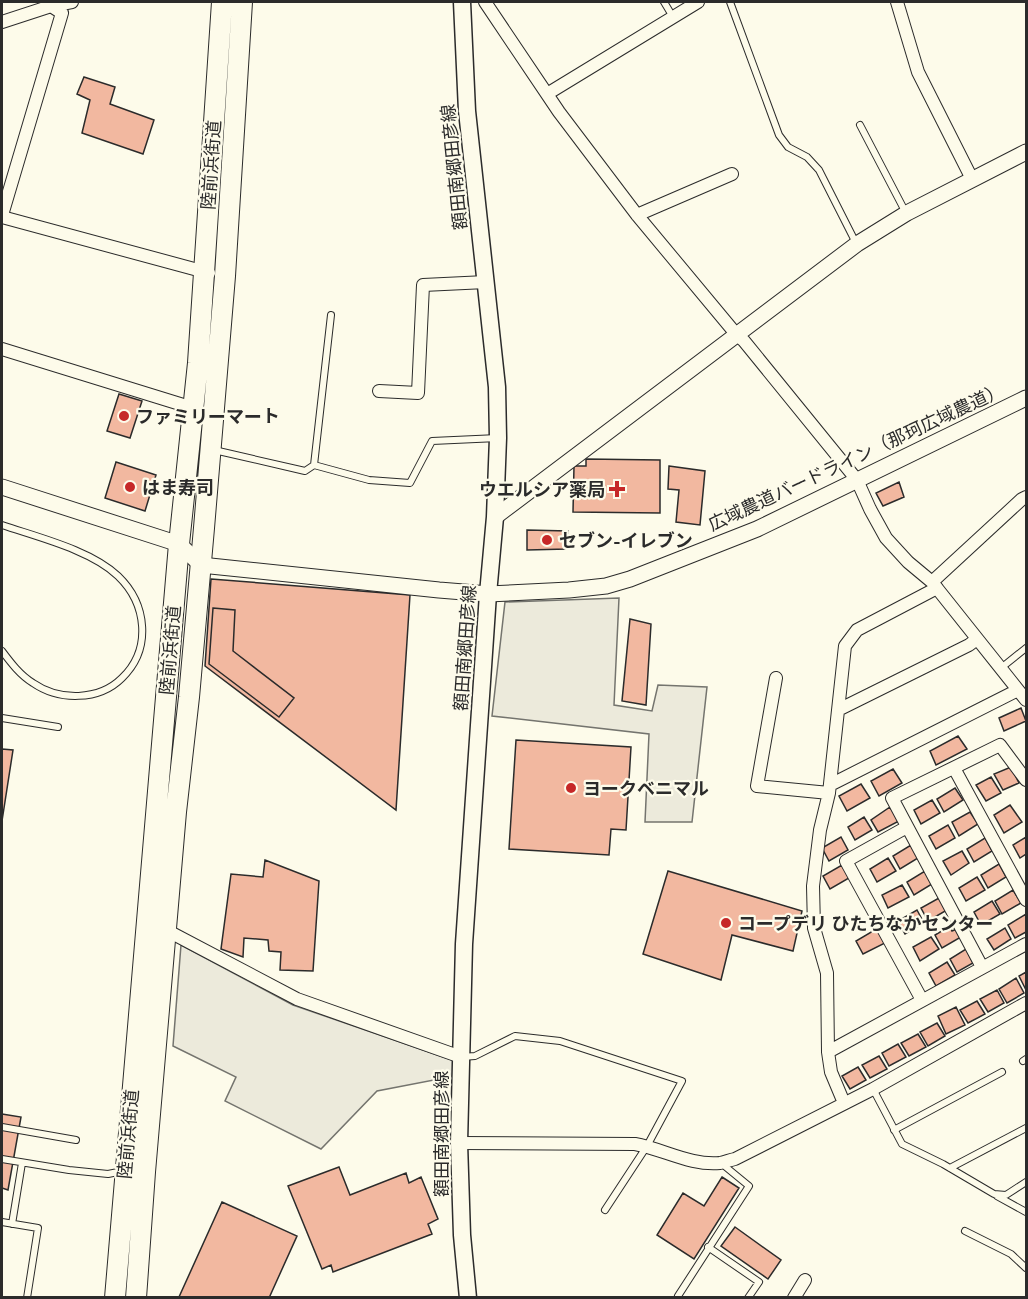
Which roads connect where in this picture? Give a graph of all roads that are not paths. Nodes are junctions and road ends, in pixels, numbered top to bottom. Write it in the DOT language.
graph roads {
  1 [pos="72,2"];
  2 [pos="222,2"];
  3 [pos="242,2"];
  4 [pos="462,2"];
  5 [pos="485,2"];
  6 [pos="664,2"];
  7 [pos="698,2"];
  8 [pos="730,2"];
  9 [pos="897,2"];
  10 [pos="50,4"];
  11 [pos="673,17"];
  12 [pos="2,22"];
  13 [pos="547,94"];
  14 [pos="860,125"];
  15 [pos="1026,152"];
  16 [pos="732,174"];
  17 [pos="972,179"];
  18 [pos="907,213"];
  19 [pos="637,215"];
  20 [pos="2,216"];
  21 [pos="856,244"];
  22 [pos="204,272"];
  23 [pos="225,276"];
  24 [pos="486,282"];
  25 [pos="331,315"];
  26 [pos="736,334"];
  27 [pos="2,349"];
  28 [pos="379,391"];
  29 [pos="1026,398"];
  30 [pos="193,408"];
  31 [pos="498,438"];
  32 [pos="210,449"];
  33 [pos="314,465"];
  34 [pos="857,480"];
  35 [pos="2,487"];
  36 [pos="1026,497"];
  37 [pos="495,517"];
  38 [pos="2,525"];
  39 [pos="179,544"];
  40 [pos="201,565"];
  41 [pos="934,585"];
  42 [pos="488,594"];
  43 [pos="977,639"];
  44 [pos="1026,648"];
  45 [pos="2,651"];
  46 [pos="1001,668"];
  47 [pos="776,678"];
  48 [pos="1022,695"];
  49 [pos="838,710"];
  50 [pos="2,718"];
  51 [pos="58,728"];
  52 [pos="954,768"];
  53 [pos="1026,780"];
  54 [pos="830,789"];
  55 [pos="907,827"];
  56 [pos="1026,900"];
  57 [pos="166,930"];
  58 [pos="1026,944"];
  59 [pos="982,968"];
  60 [pos="922,1000"];
  61 [pos="1026,1003"];
  62 [pos="828,1052"];
  63 [pos="461,1057"];
  64 [pos="1002,1072"];
  65 [pos="873,1089"];
  66 [pos="844,1103"];
  67 [pos="2,1127"];
  68 [pos="1026,1128"];
  69 [pos="894,1130"];
  70 [pos="76,1140"];
  71 [pos="459,1143"];
  72 [pos="647,1146"];
  73 [pos="2,1159"];
  74 [pos="22,1163"];
  75 [pos="720,1163"];
  76 [pos="950,1168"];
  77 [pos="135,1171"];
  78 [pos="1026,1182"];
  79 [pos="994,1194"];
  80 [pos="605,1210"];
  81 [pos="1026,1212"];
  82 [pos="2,1222"];
  83 [pos="12,1224"];
  84 [pos="965,1231"];
  85 [pos="708,1247"];
  86 [pos="1026,1268"];
  87 [pos="805,1280"];
  88 [pos="678,1296"];
  89 [pos="27,1298"];
  90 [pos="115,1298"];
  91 [pos="136,1298"];
  92 [pos="468,1298"];
  93 [pos="748,1298"];
  94 [pos="794,1298"];
  1 -- 10 [label="street"];
  2 -- 22 [label="highway, 陸前浜街道"];
  3 -- 23 [label="highway, 陸前浜街道"];
  4 -- 24 [label="main road, 額田南郷田彦線"];
  5 -- 13 [label="street"];
  6 -- 11 [label="lane"];
  7 -- 11 [label="street"];
  8 -- 21 [label="lane"];
  9 -- 17 [label="street"];
  10 -- 12 [label="street"];
  10 -- 20 [label="street"];
  11 -- 13 [label="street"];
  13 -- 19 [label="street"];
  14 -- 18 [label="lane"];
  15 -- 17 [label="street"];
  16 -- 19 [label="street"];
  17 -- 18 [label="street"];
  18 -- 21 [label="street"];
  19 -- 26 [label="street"];
  20 -- 22 [label="street"];
  21 -- 26 [label="street"];
  22 -- 23 [label="street"];
  22 -- 30 [label="highway, 陸前浜街道"];
  23 -- 32 [label="highway, 陸前浜街道"];
  24 -- 28 [label="street"];
  24 -- 31 [label="main road, 額田南郷田彦線"];
  25 -- 33 [label="lane"];
  26 -- 34 [label="street"];
  26 -- 37 [label="street"];
  27 -- 30 [label="street"];
  29 -- 34 [label="street, 広域農道バードライン（那珂広域農道）"];
  30 -- 39 [label="highway, 陸前浜街道"];
  31 -- 33 [label="lane"];
  31 -- 37 [label="main road, 額田南郷田彦線"];
  32 -- 33 [label="lane"];
  32 -- 40 [label="highway, 陸前浜街道"];
  34 -- 41 [label="street"];
  34 -- 42 [label="street, 広域農道バードライン（那珂広域農道）"];
  35 -- 39 [label="street"];
  36 -- 41 [label="street"];
  37 -- 42 [label="main road, 額田南郷田彦線"];
  38 -- 45 [label="lane"];
  39 -- 40 [label="street"];
  39 -- 77 [label="highway, 陸前浜街道"];
  40 -- 42 [label="street, 広域農道バードライン（那珂広域農道）"];
  40 -- 57 [label="highway, 陸前浜街道"];
  41 -- 43 [label="street"];
  41 -- 49 [label="street"];
  42 -- 63 [label="main road, 額田南郷田彦線"];
  43 -- 46 [label="street"];
  43 -- 49 [label="street"];
  44 -- 46 [label="lane"];
  46 -- 48 [label="street"];
  47 -- 54 [label="street"];
  48 -- 54 [label="street"];
  49 -- 54 [label="street"];
  50 -- 51 [label="lane"];
  52 -- 53 [label="street"];
  52 -- 55 [label="street"];
  52 -- 56 [label="street"];
  54 -- 62 [label="street"];
  55 -- 59 [label="street"];
  55 -- 60 [label="street"];
  57 -- 63 [label="street"];
  57 -- 77 [label="highway, 陸前浜街道"];
  58 -- 59 [label="street"];
  59 -- 60 [label="street"];
  60 -- 62 [label="street"];
  61 -- 65 [label="street"];
  62 -- 66 [label="street"];
  63 -- 71 [label="main road, 額田南郷田彦線"];
  63 -- 72 [label="lane"];
  64 -- 69 [label="lane"];
  65 -- 66 [label="street"];
  65 -- 69 [label="lane"];
  66 -- 75 [label="street"];
  67 -- 70 [label="lane"];
  68 -- 76 [label="lane"];
  69 -- 76 [label="lane"];
  71 -- 72 [label="street"];
  71 -- 92 [label="main road, 額田南郷田彦線"];
  72 -- 75 [label="street"];
  72 -- 80 [label="lane"];
  73 -- 74 [label="lane"];
  74 -- 77 [label="lane"];
  74 -- 83 [label="lane"];
  75 -- 85 [label="lane"];
  76 -- 79 [label="lane"];
  77 -- 90 [label="highway, 陸前浜街道"];
  77 -- 91 [label="highway, 陸前浜街道"];
  78 -- 79 [label="lane"];
  79 -- 81 [label="lane"];
  82 -- 83 [label="lane"];
  83 -- 89 [label="lane"];
  84 -- 86 [label="lane"];
  85 -- 88 [label="lane"];
  85 -- 93 [label="lane"];
  87 -- 94 [label="street"];
}
